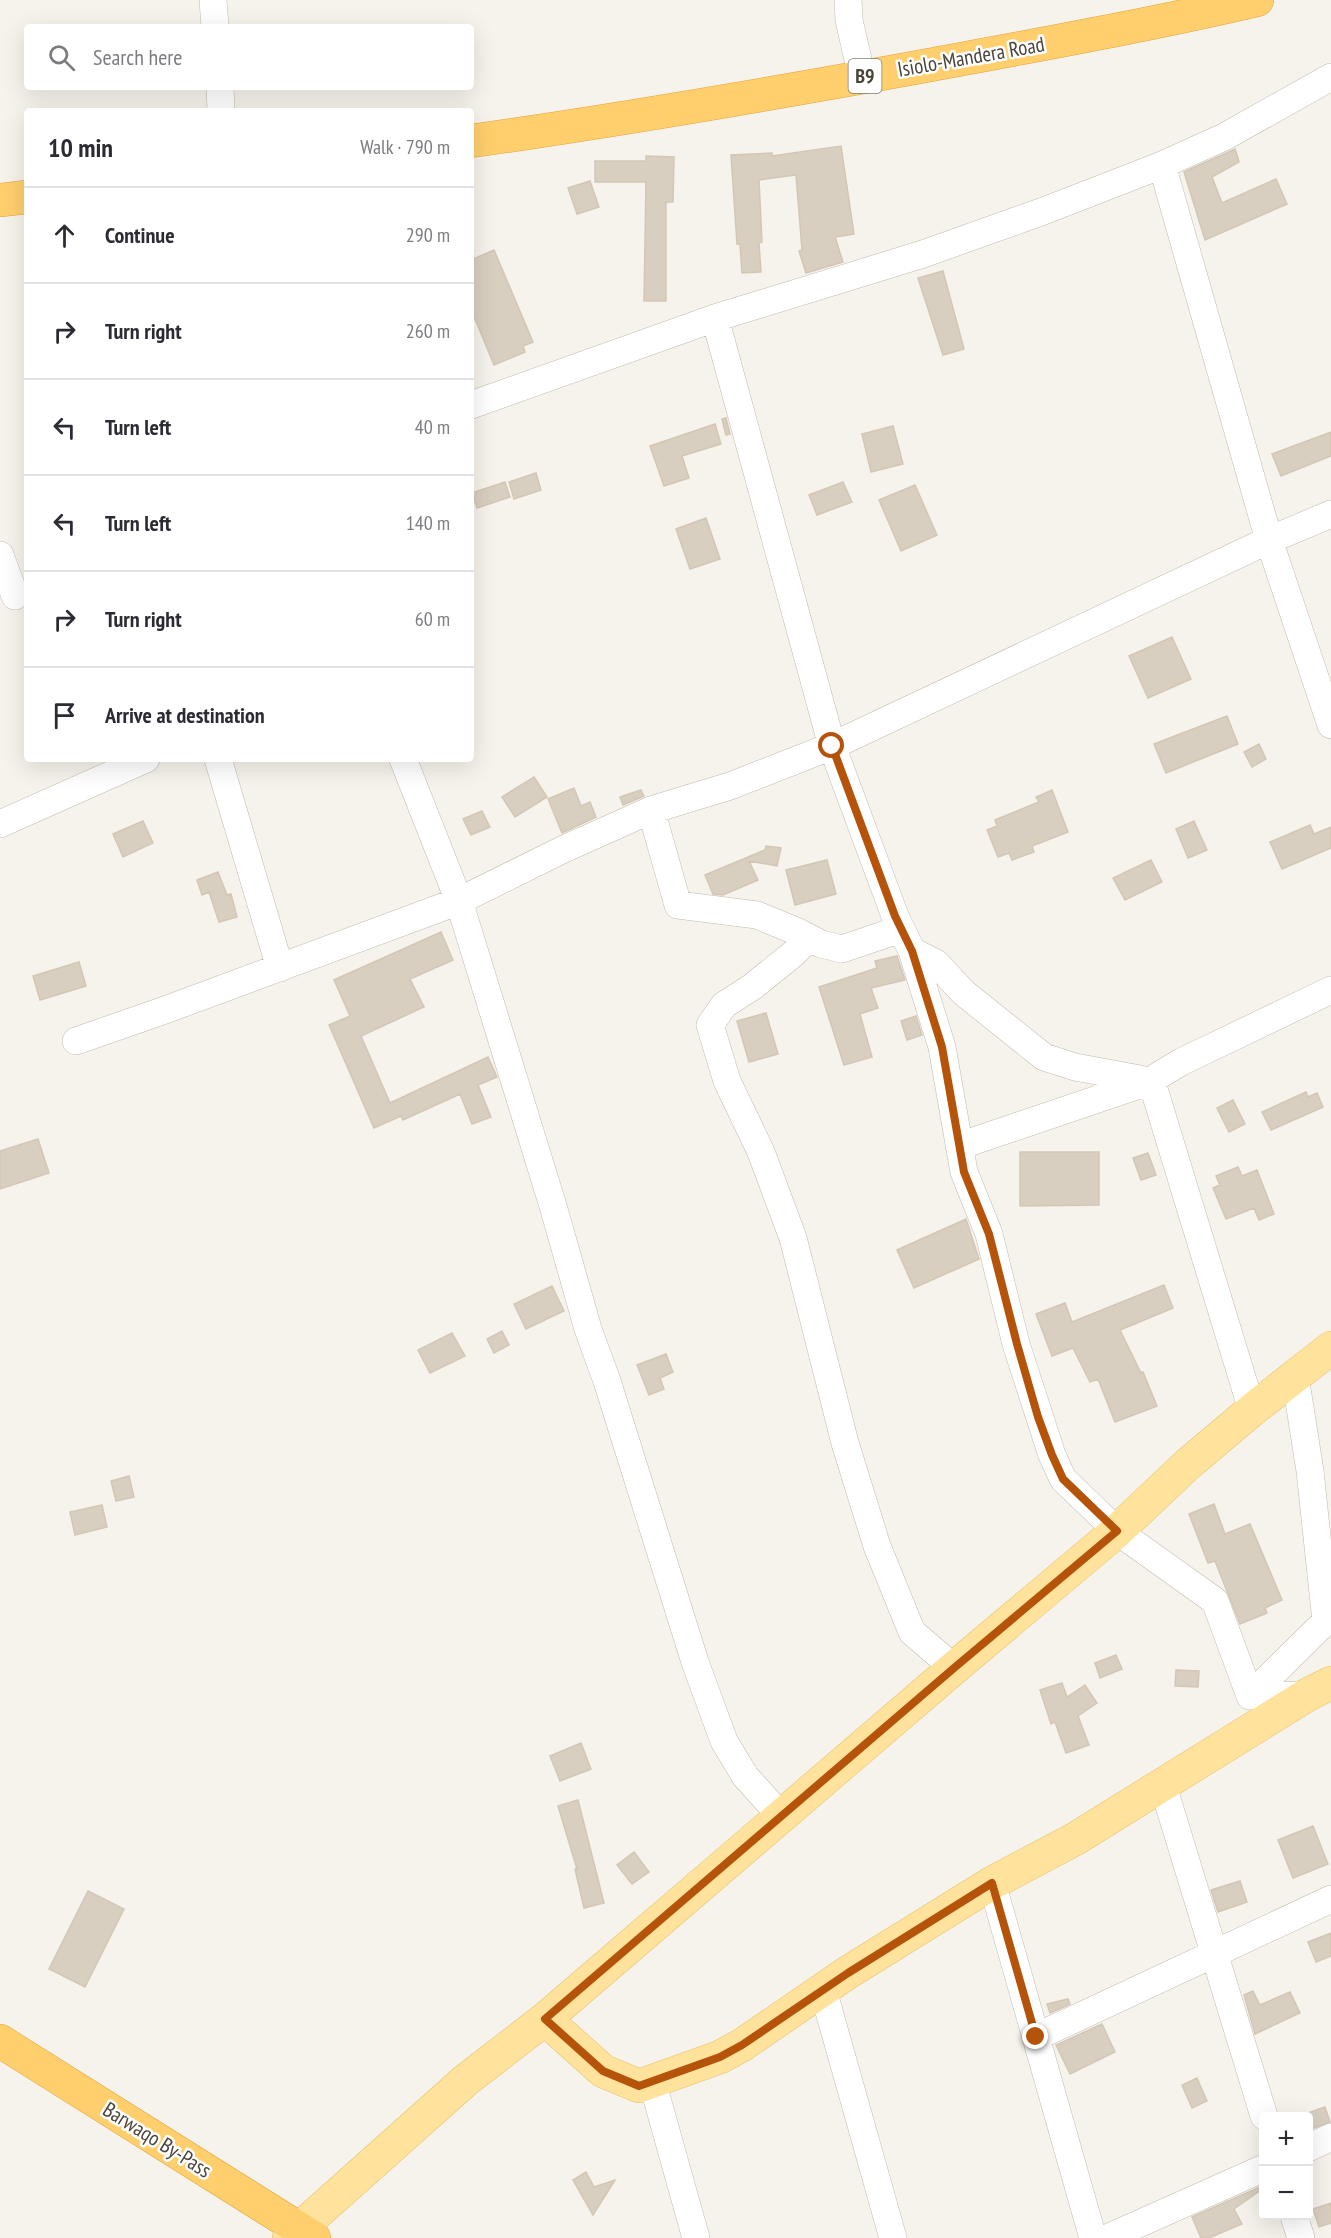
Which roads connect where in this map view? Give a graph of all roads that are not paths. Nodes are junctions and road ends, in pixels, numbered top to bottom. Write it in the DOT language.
graph roads {
  1 [pos="213,0"];
  2 [pos="848,0"];
  3 [pos="1257,0"];
  4 [pos="215,24"];
  5 [pos="862,77"];
  6 [pos="1331,77"];
  7 [pos="220,90"];
  8 [pos="221,108"];
  9 [pos="474,141"];
  10 [pos="1162,165"];
  11 [pos="24,197"];
  12 [pos="0,200"];
  13 [pos="714,318"];
  14 [pos="474,404"];
  15 [pos="1331,514"];
  16 [pos="1269,540"];
  17 [pos="0,555"];
  18 [pos="14,596"];
  19 [pos="1331,725"];
  20 [pos="832,746"];
  21 [pos="139,762"];
  22 [pos="219,762"];
  23 [pos="405,762"];
  24 [pos="651,810"];
  25 [pos="0,824"];
  26 [pos="459,901"];
  27 [pos="809,938"];
  28 [pos="906,940"];
  29 [pos="280,968"];
  30 [pos="1331,990"];
  31 [pos="76,1041"];
  32 [pos="1148,1082"];
  33 [pos="959,1146"];
  34 [pos="1331,1348"];
  35 [pos="1295,1376"];
  36 [pos="1252,1410"];
  37 [pos="1117,1531"];
  38 [pos="954,1668"];
  39 [pos="1319,1689"];
  40 [pos="1250,1696"];
  41 [pos="1163,1786"];
  42 [pos="782,1817"];
  43 [pos="992,1883"];
  44 [pos="1331,1899"];
  45 [pos="1214,1954"];
  46 [pos="823,1989"];
  47 [pos="545,2019"];
  48 [pos="1036,2037"];
  49 [pos="0,2041"];
  50 [pos="652,2081"];
  51 [pos="1263,2112"];
  52 [pos="1331,2138"];
  53 [pos="1313,2146"];
  54 [pos="1259,2170"];
  55 [pos="1295,2220"];
  56 [pos="301,2235"];
  57 [pos="696,2238"];
  58 [pos="893,2238"];
  59 [pos="1094,2238"];
  60 [pos="1107,2238"];
  61 [pos="1300,2238"];
  1 -- 4 [label="street"];
  2 -- 5 [label="street"];
  3 -- 5 [label="highway, Isiolo-Mandera Road / B9"];
  5 -- 9 [label="highway, Isiolo-Mandera Road / B9"];
  6 -- 10 [label="street"];
  7 -- 8 [label="street"];
  10 -- 13 [label="street"];
  10 -- 16 [label="street"];
  11 -- 12 [label="highway"];
  13 -- 14 [label="street"];
  13 -- 20 [label="street"];
  15 -- 16 [label="street"];
  16 -- 19 [label="street"];
  16 -- 20 [label="street"];
  17 -- 18 [label="street"];
  20 -- 24 [label="street"];
  20 -- 28 [label="street"];
  21 -- 25 [label="street"];
  22 -- 29 [label="street"];
  23 -- 26 [label="street"];
  24 -- 26 [label="street"];
  24 -- 27 [label="street"];
  26 -- 29 [label="street"];
  26 -- 42 [label="street"];
  27 -- 28 [label="street"];
  27 -- 38 [label="street"];
  28 -- 32 [label="street"];
  28 -- 33 [label="street"];
  29 -- 31 [label="street"];
  30 -- 32 [label="street"];
  32 -- 33 [label="street"];
  32 -- 36 [label="street"];
  33 -- 37 [label="street"];
  34 -- 35 [label="main road"];
  35 -- 36 [label="main road"];
  35 -- 40 [label="street"];
  36 -- 37 [label="main road"];
  37 -- 38 [label="main road"];
  37 -- 40 [label="street"];
  38 -- 42 [label="main road"];
  39 -- 40 [label="street"];
  39 -- 41 [label="main road"];
  41 -- 43 [label="main road"];
  41 -- 45 [label="street"];
  42 -- 47 [label="main road"];
  43 -- 46 [label="main road"];
  43 -- 48 [label="street"];
  44 -- 45 [label="street"];
  45 -- 48 [label="street"];
  45 -- 51 [label="street"];
  46 -- 50 [label="main road"];
  46 -- 58 [label="street"];
  47 -- 50 [label="main road"];
  47 -- 56 [label="main road"];
  48 -- 59 [label="street"];
  49 -- 56 [label="highway, Barwaqo By-Pass"];
  50 -- 57 [label="street"];
  52 -- 53 [label="street"];
  54 -- 60 [label="street"];
  55 -- 61 [label="street"];
}
